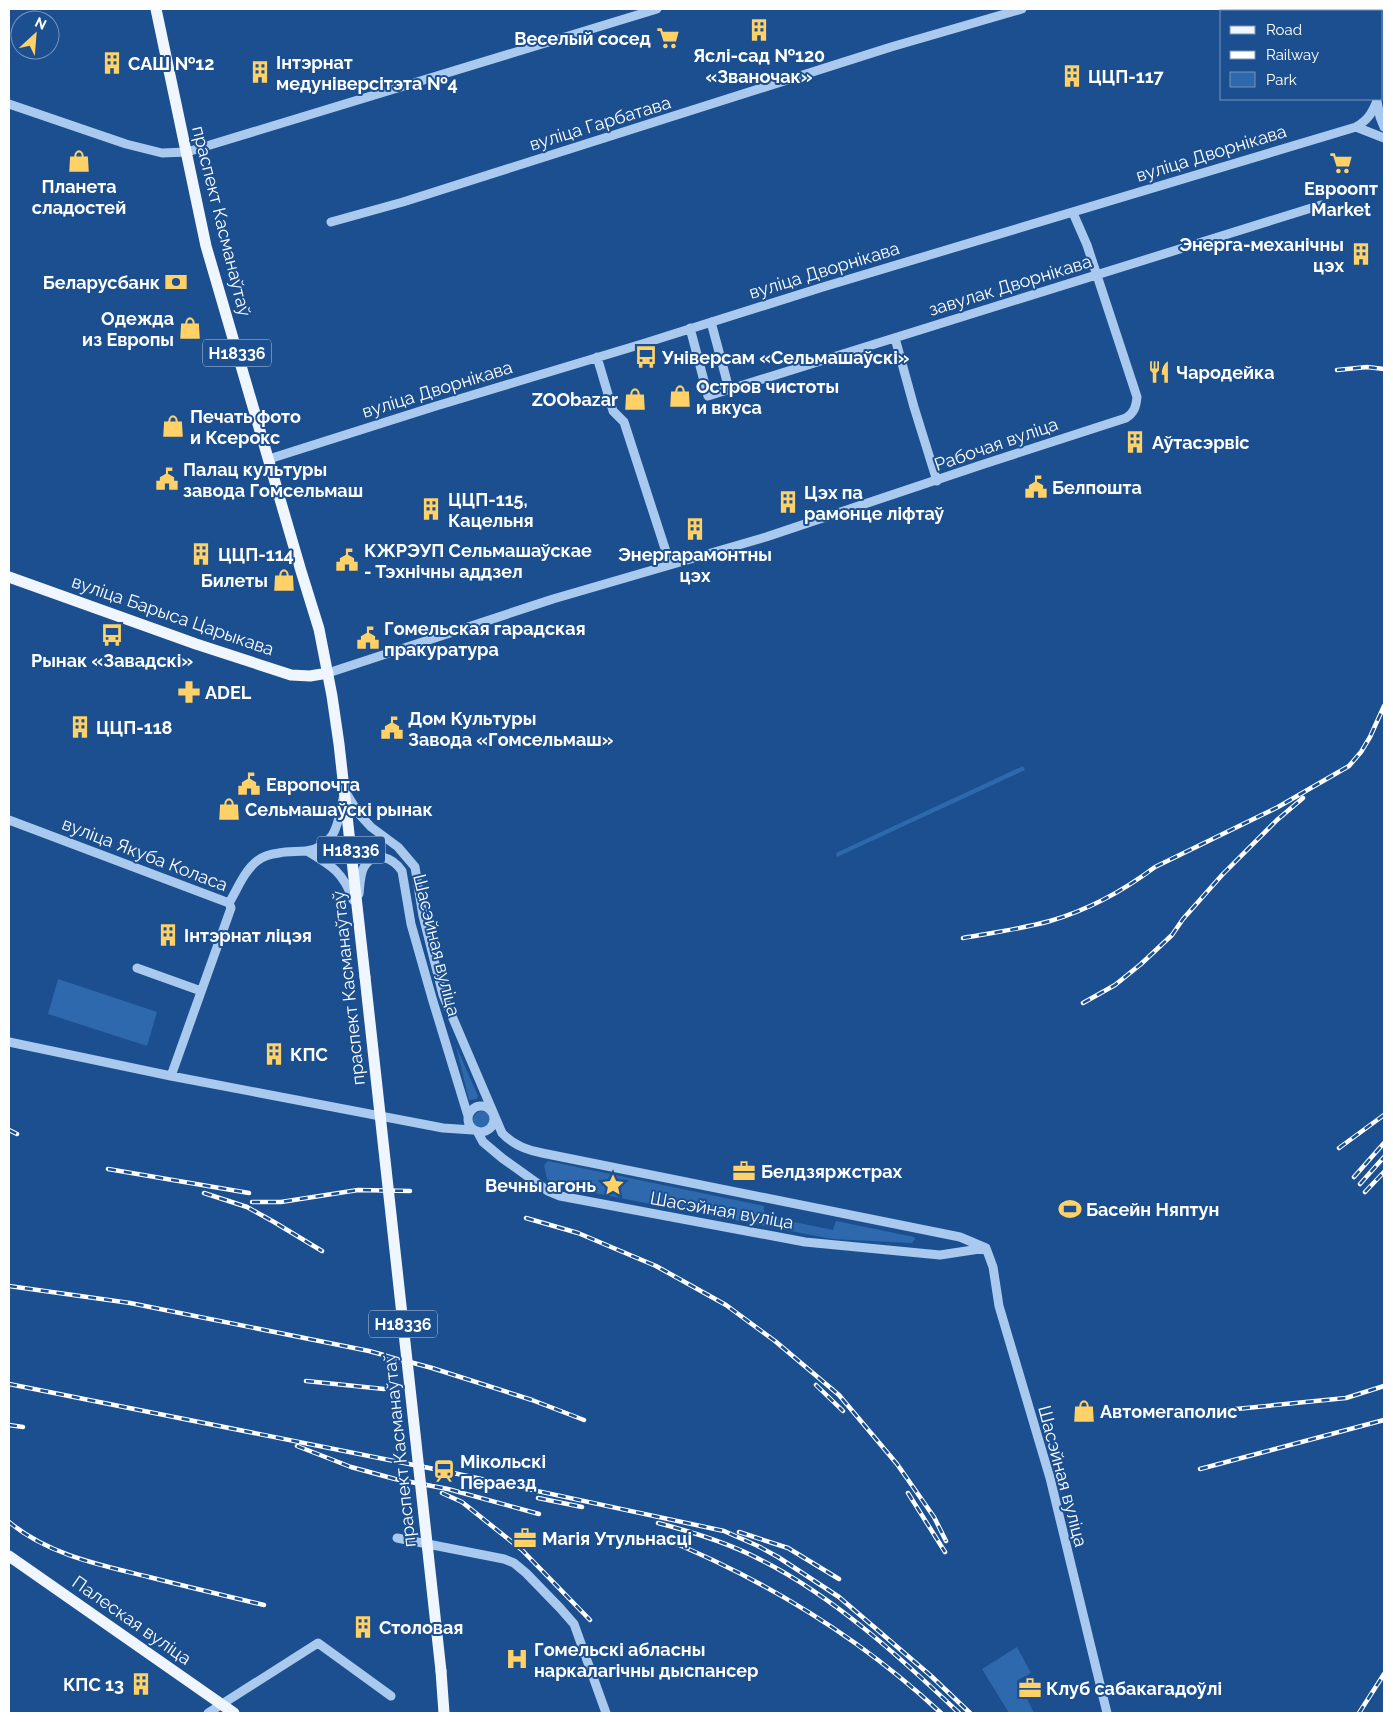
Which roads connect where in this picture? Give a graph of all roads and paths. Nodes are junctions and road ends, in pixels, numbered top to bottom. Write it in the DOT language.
graph roads {
  1 [pos="156,9"];
  2 [pos="657,9"];
  3 [pos="1022,9"];
  4 [pos="1377,100"];
  5 [pos="9,104"];
  6 [pos="1356,127"];
  7 [pos="1384,127"];
  8 [pos="1384,138"];
  9 [pos="187,152"];
  10 [pos="1321,204"];
  11 [pos="1073,212"];
  12 [pos="331,222"];
  13 [pos="1097,274"];
  14 [pos="711,322"];
  15 [pos="690,328"];
  16 [pos="895,338"];
  17 [pos="597,358"];
  18 [pos="729,389"];
  19 [pos="268,459"];
  20 [pos="938,480"];
  21 [pos="670,564"];
  22 [pos="9,577"];
  23 [pos="328,673"];
  24 [pos="344,790"];
  25 [pos="9,820"];
  26 [pos="307,851"];
  27 [pos="229,903"];
  28 [pos="358,911"];
  29 [pos="137,968"];
  30 [pos="201,991"];
  31 [pos="9,1042"];
  32 [pos="171,1076"];
  33 [pos="493,1113"];
  34 [pos="468,1118"];
  35 [pos="443,1128"];
  36 [pos="475,1131"];
  37 [pos="986,1248"];
  38 [pos="397,1538"];
  39 [pos="9,1556"];
  40 [pos="391,1696"];
  41 [pos="221,1704"];
  42 [pos="208,1713"];
  43 [pos="234,1713"];
  44 [pos="444,1713"];
  45 [pos="606,1713"];
  46 [pos="1107,1713"];
  1 -- 9 [label="main road, праспект Касманаўтаў / Н18336"];
  2 -- 9 [label="street"];
  3 -- 12 [label="street, вуліца Гарбатава"];
  4 -- 6 [label="street, вуліца Дворнікава"];
  4 -- 7 [label="street"];
  5 -- 9 [label="street"];
  6 -- 8 [label="street"];
  6 -- 11 [label="street, вуліца Дворнікава"];
  9 -- 19 [label="main road, праспект Касманаўтаў / Н18336"];
  10 -- 13 [label="street, завулак Дворнікава"];
  11 -- 13 [label="street"];
  11 -- 14 [label="street, вуліца Дворнікава"];
  13 -- 16 [label="street, завулак Дворнікава"];
  13 -- 20 [label="street, Рабочая вуліца"];
  14 -- 15 [label="street, вуліца Дворнікава"];
  14 -- 18 [label="street"];
  15 -- 17 [label="street, вуліца Дворнікава"];
  15 -- 18 [label="street, завулак Дворнікава"];
  16 -- 18 [label="street, завулак Дворнікава"];
  16 -- 20 [label="street"];
  17 -- 19 [label="street, вуліца Дворнікава"];
  17 -- 21 [label="street"];
  19 -- 23 [label="main road, праспект Касманаўтаў / Н18336"];
  20 -- 21 [label="street, Рабочая вуліца"];
  21 -- 23 [label="street, Рабочая вуліца"];
  22 -- 23 [label="main road, вуліца Барыса Царыкава"];
  23 -- 24 [label="main road, праспект Касманаўтаў / Н18336"];
  24 -- 26 [label="street, вуліца Якуба Коласа"];
  24 -- 28 [label="main road, праспект Касманаўтаў / Н18336"];
  24 -- 33 [label="street, Шасэйная вуліца"];
  25 -- 27 [label="street, вуліца Якуба Коласа"];
  26 -- 27 [label="street, вуліца Якуба Коласа"];
  26 -- 28 [label="street"];
  27 -- 30 [label="street"];
  28 -- 34 [label="street, Шасэйная вуліца"];
  28 -- 44 [label="main road, праспект Касманаўтаў / Н18336, bridge"];
  29 -- 30 [label="street"];
  30 -- 32 [label="street"];
  31 -- 32 [label="street"];
  32 -- 35 [label="street"];
  33 -- 34 [label="street"];
  33 -- 36 [label="street"];
  33 -- 37 [label="street, Шасэйная вуліца"];
  34 -- 35 [label="street"];
  34 -- 36 [label="street, Шасэйная вуліца"];
  35 -- 36 [label="street"];
  36 -- 37 [label="street, Шасэйная вуліца"];
  37 -- 46 [label="street, Шасэйная вуліца"];
  38 -- 45 [label="street"];
  39 -- 41 [label="main road, Палеская вуліца"];
  40 -- 41 [label="street"];
  41 -- 42 [label="street"];
  41 -- 43 [label="main road, Палеская вуліца"];
}
